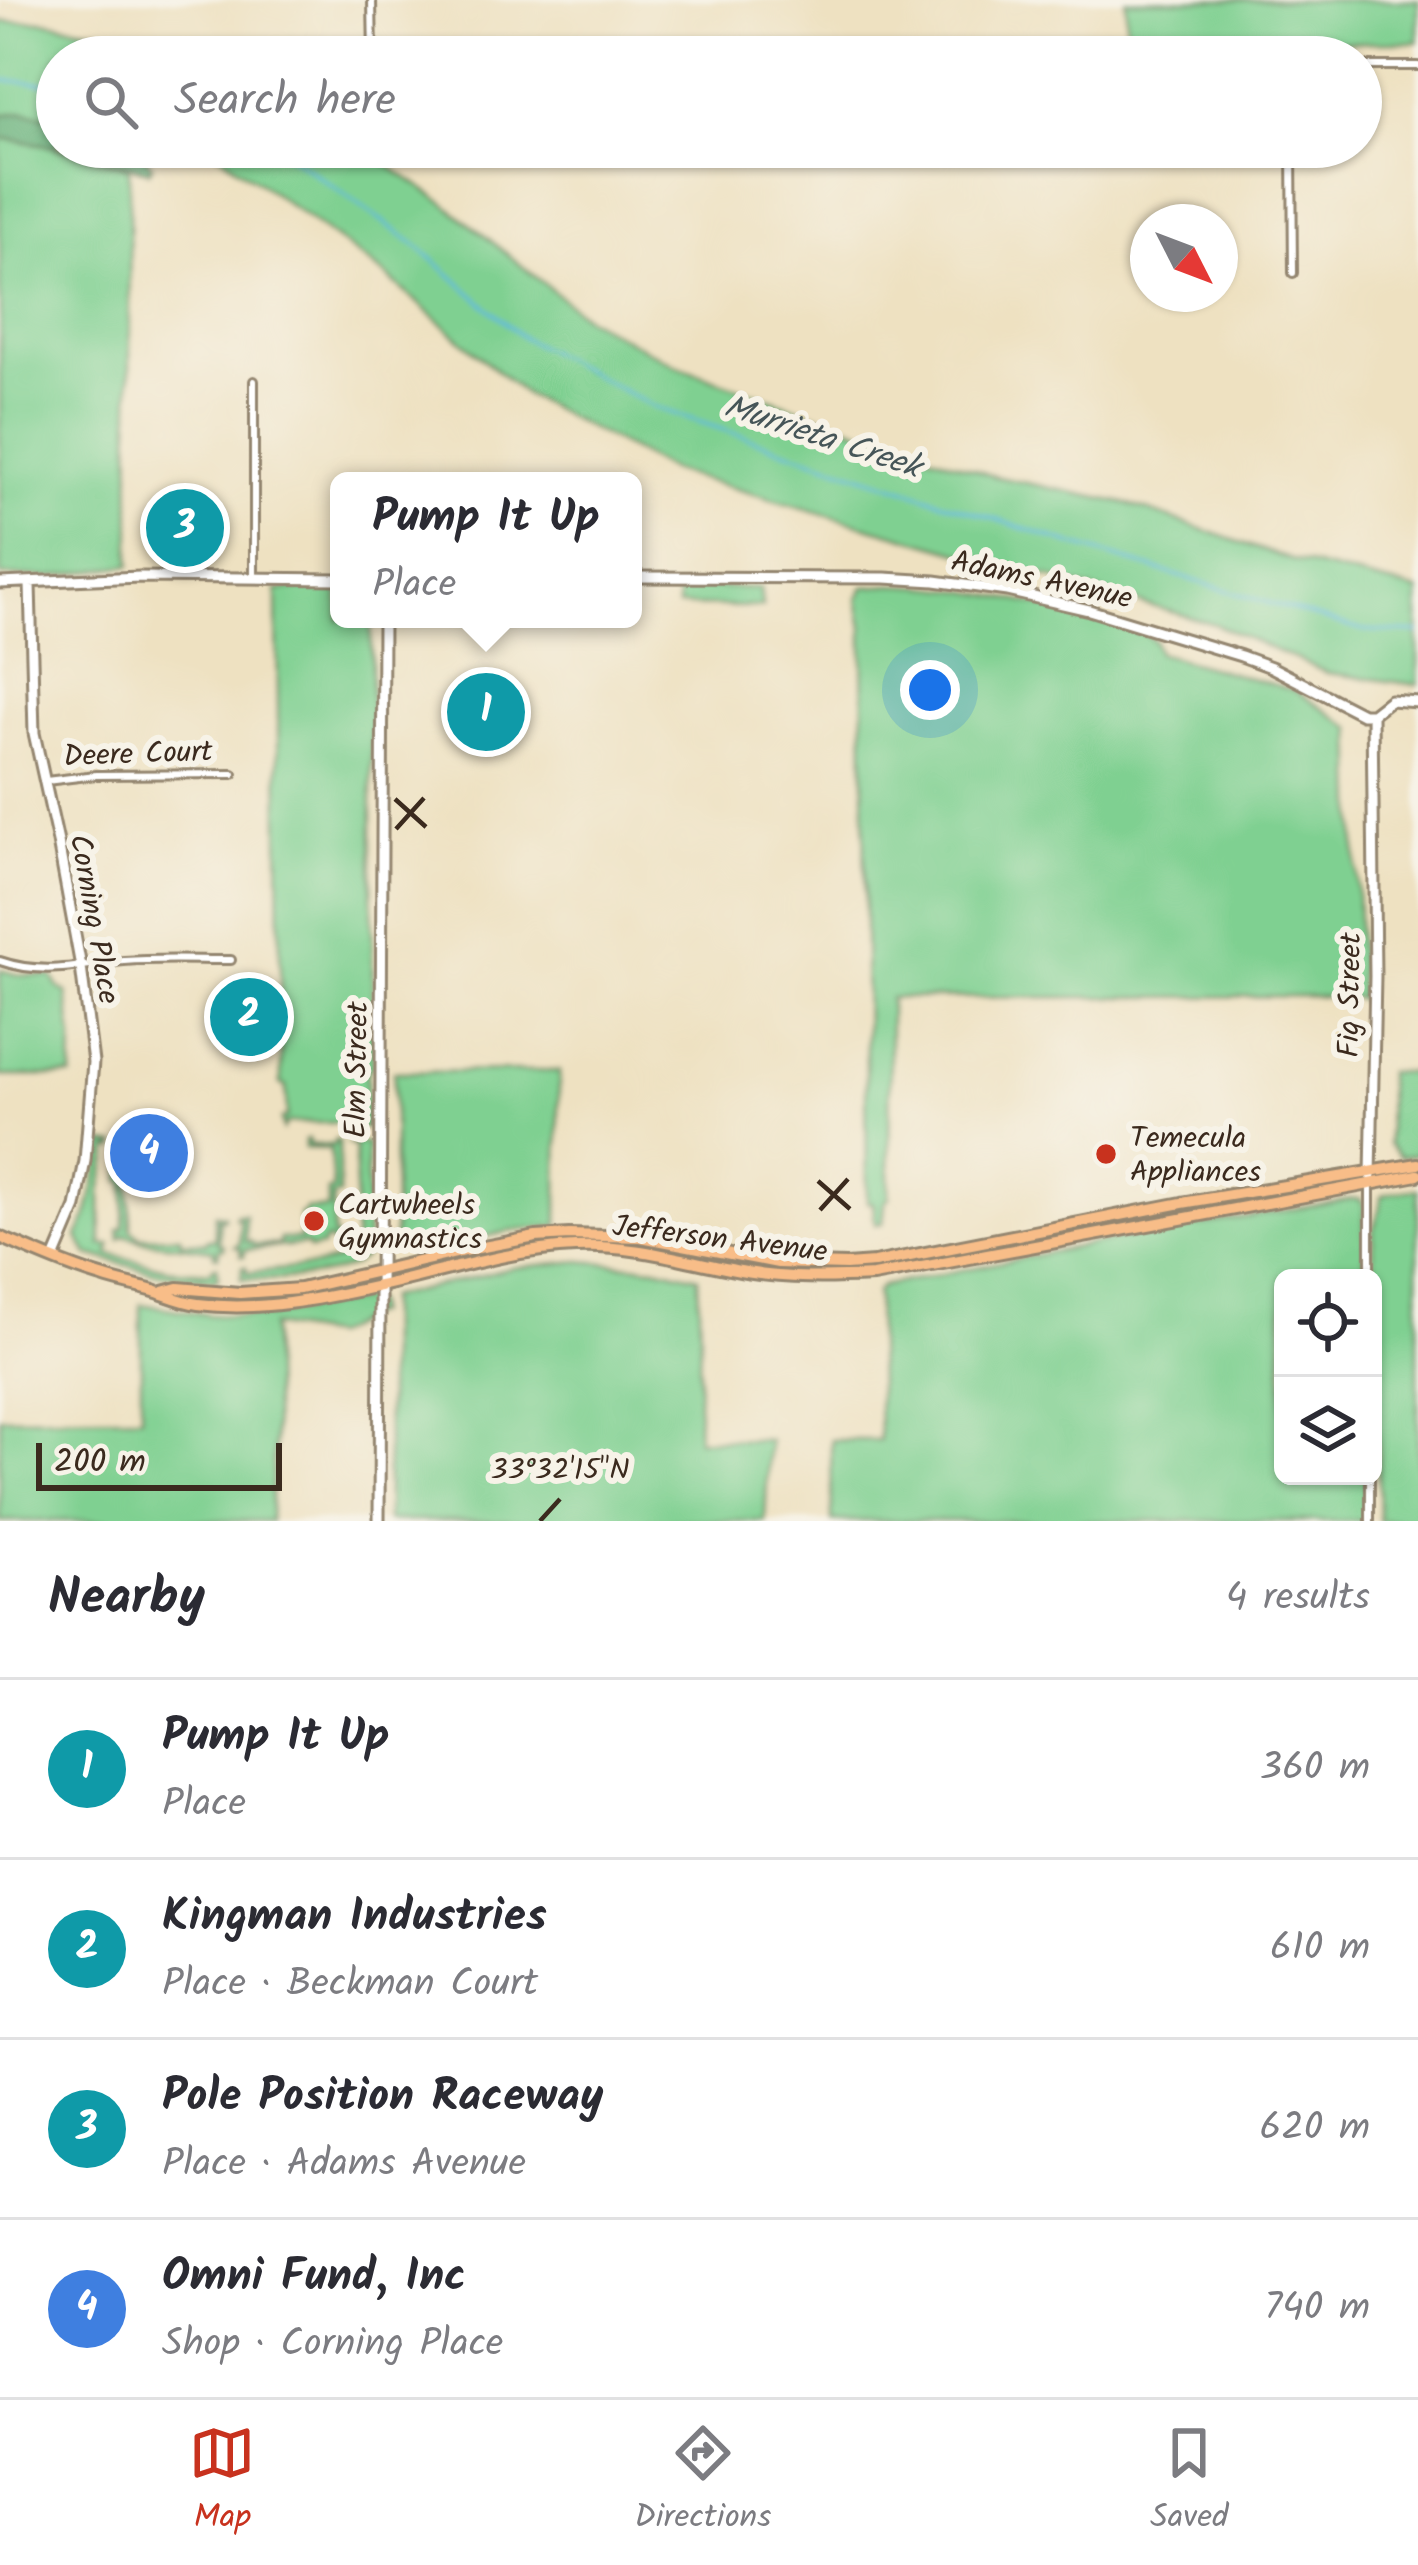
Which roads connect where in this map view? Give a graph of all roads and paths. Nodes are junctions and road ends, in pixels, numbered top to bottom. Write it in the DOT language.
graph roads {
  1 [pos="372,0"];
  2 [pos="373,36"];
  3 [pos="1382,66"];
  4 [pos="1418,66"];
  5 [pos="1292,168"];
  6 [pos="1294,272"];
  7 [pos="254,381"];
  8 [pos="642,577"];
  9 [pos="254,578"];
  10 [pos="330,579"];
  11 [pos="0,583"];
  12 [pos="30,584"];
  13 [pos="383,628"];
  14 [pos="1418,702"];
  15 [pos="1372,714"];
  16 [pos="233,774"];
  17 [pos="46,782"];
  18 [pos="231,960"];
  19 [pos="0,961"];
  20 [pos="81,967"];
  21 [pos="1418,1164"];
  22 [pos="1418,1175"];
  23 [pos="1371,1178"];
  24 [pos="1126,1214"];
  25 [pos="0,1237"];
  26 [pos="641,1237"];
  27 [pos="1062,1241"];
  28 [pos="577,1247"];
  29 [pos="54,1259"];
  30 [pos="1370,1269"];
  31 [pos="380,1270"];
  32 [pos="380,1286"];
  33 [pos="159,1293"];
  34 [pos="1370,1485"];
  35 [pos="379,1521"];
  36 [pos="1370,1521"];
  1 -- 2 [label="street"];
  3 -- 4 [label="street"];
  5 -- 6 [label="street"];
  7 -- 9 [label="street"];
  8 -- 15 [label="street, Adams Avenue"];
  9 -- 10 [label="street"];
  9 -- 12 [label="street"];
  11 -- 12 [label="street"];
  12 -- 17 [label="street, Corning Place"];
  13 -- 31 [label="street, Elm Street"];
  14 -- 15 [label="street"];
  15 -- 23 [label="street, Fig Street"];
  16 -- 17 [label="street, Deere Court"];
  17 -- 20 [label="street, Corning Place"];
  18 -- 20 [label="street"];
  19 -- 20 [label="street"];
  20 -- 29 [label="street, Corning Place"];
  21 -- 23 [label="main road, Jefferson Avenue"];
  22 -- 23 [label="main road, Jefferson Avenue"];
  23 -- 24 [label="main road, Jefferson Avenue"];
  23 -- 27 [label="main road, Jefferson Avenue"];
  23 -- 30 [label="street, Fig Street"];
  24 -- 26 [label="main road, Jefferson Avenue"];
  24 -- 27 [label="main road"];
  25 -- 29 [label="main road, Jefferson Avenue"];
  26 -- 28 [label="main road"];
  26 -- 31 [label="main road, Jefferson Avenue"];
  27 -- 28 [label="main road, Jefferson Avenue"];
  28 -- 32 [label="main road, Jefferson Avenue"];
  29 -- 33 [label="main road, Jefferson Avenue"];
  31 -- 32 [label="street, Elm Street"];
  31 -- 33 [label="main road, Jefferson Avenue"];
  32 -- 33 [label="main road, Jefferson Avenue"];
  32 -- 35 [label="street, Elm Street"];
  34 -- 36 [label="street"];
}
